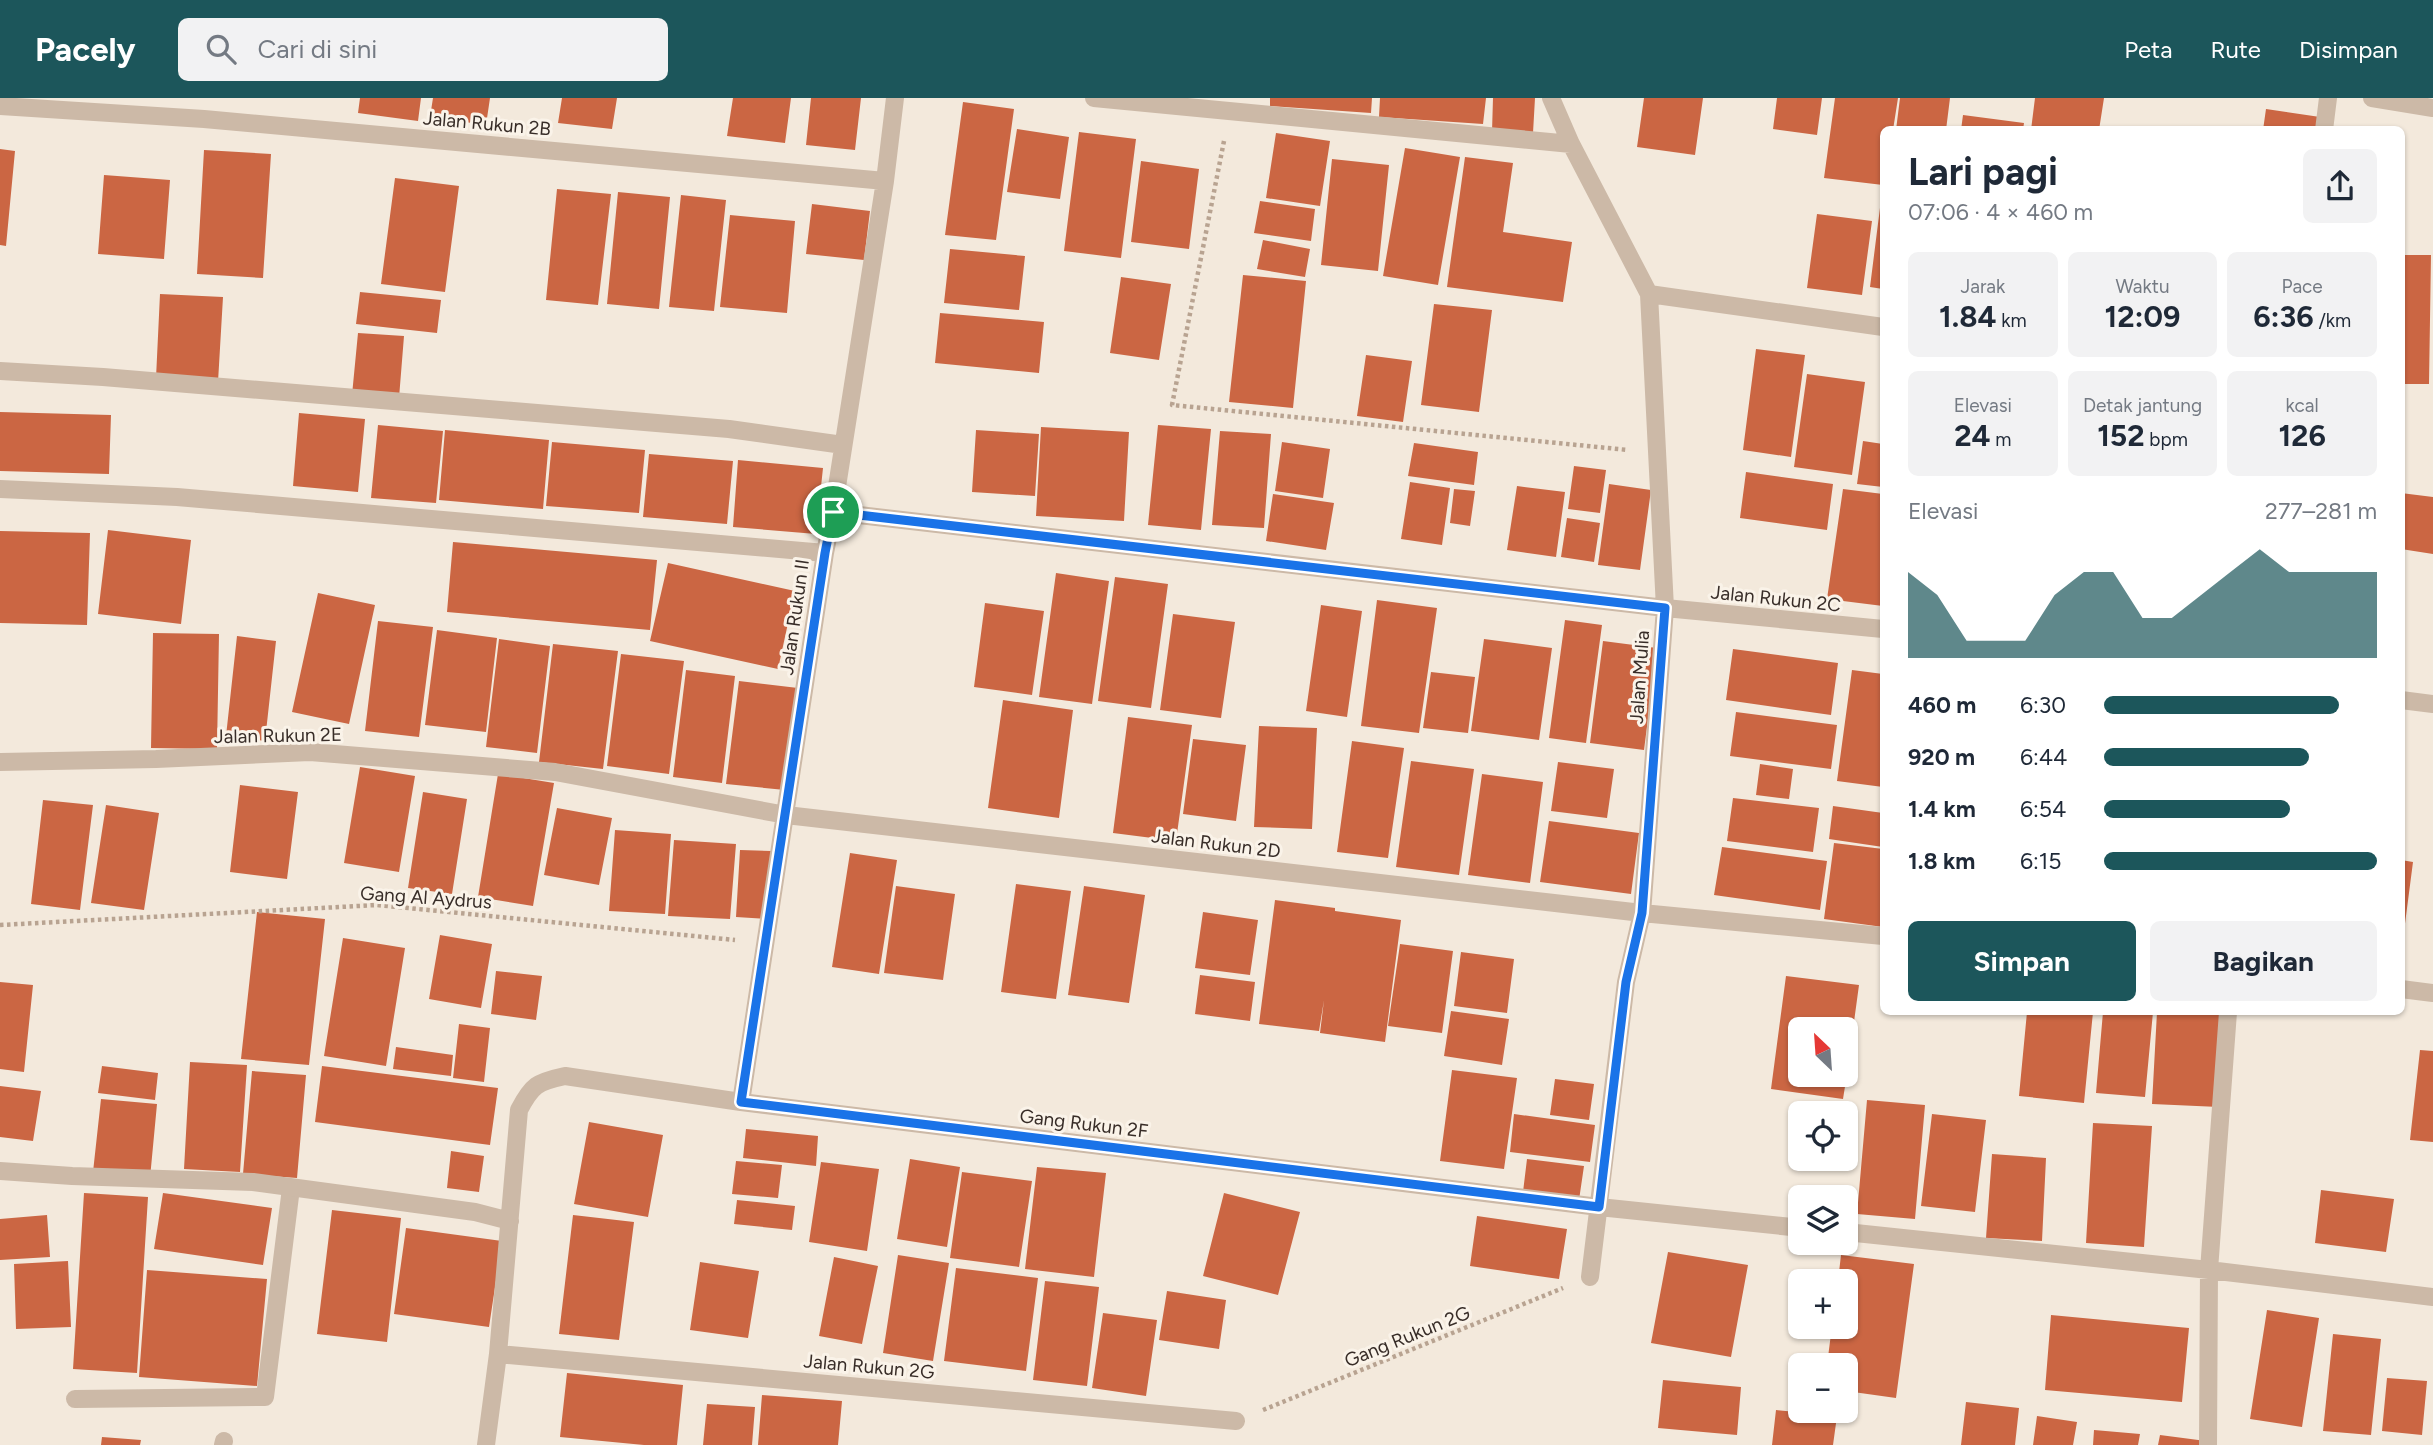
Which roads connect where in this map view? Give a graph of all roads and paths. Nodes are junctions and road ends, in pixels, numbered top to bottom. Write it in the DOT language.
graph roads {
  1 [pos="895,98"];
  2 [pos="1094,98"];
  3 [pos="1551,98"];
  4 [pos="2328,98"];
  5 [pos="2372,98"];
  6 [pos="7,103"];
  7 [pos="2433,108"];
  8 [pos="1230,110"];
  9 [pos="2324,126"];
  10 [pos="1571,144"];
  11 [pos="885,181"];
  12 [pos="1649,295"];
  13 [pos="1880,327"];
  14 [pos="0,371"];
  15 [pos="844,445"];
  16 [pos="1657,453"];
  17 [pos="0,489"];
  18 [pos="833,512"];
  19 [pos="825,553"];
  20 [pos="1665,608"];
  21 [pos="1880,629"];
  22 [pos="2405,701"];
  23 [pos="2433,705"];
  24 [pos="0,762"];
  25 [pos="786,815"];
  26 [pos="1642,913"];
  27 [pos="0,925"];
  28 [pos="1880,936"];
  29 [pos="764,943"];
  30 [pos="2405,990"];
  31 [pos="2433,993"];
  32 [pos="2228,1015"];
  33 [pos="741,1102"];
  34 [pos="0,1171"];
  35 [pos="291,1188"];
  36 [pos="1599,1207"];
  37 [pos="510,1221"];
  38 [pos="1788,1227"];
  39 [pos="1858,1233"];
  40 [pos="2208,1270"];
  41 [pos="1590,1277"];
  42 [pos="2433,1297"];
  43 [pos="498,1354"];
  44 [pos="75,1399"];
  45 [pos="1236,1421"];
  46 [pos="485,1445"];
  47 [pos="2208,1445"];
  1 -- 11 [label="street, Jalan Rukun II"];
  2 -- 8 [label="street"];
  3 -- 10 [label="street, Jalan Mulia"];
  4 -- 9 [label="street"];
  5 -- 7 [label="street"];
  6 -- 11 [label="street, Jalan Rukun 2B"];
  8 -- 10 [label="street"];
  8 -- 16 [label="path"];
  10 -- 12 [label="street, Jalan Mulia"];
  11 -- 15 [label="street, Jalan Rukun II"];
  12 -- 13 [label="street"];
  12 -- 16 [label="street, Jalan Mulia"];
  14 -- 15 [label="street"];
  15 -- 18 [label="street, Jalan Rukun II"];
  16 -- 20 [label="street, Jalan Mulia"];
  17 -- 19 [label="street"];
  18 -- 19 [label="street, Jalan Rukun II"];
  18 -- 20 [label="street, Jalan Rukun 2C"];
  19 -- 25 [label="street, Jalan Rukun II"];
  20 -- 21 [label="street, Jalan Rukun 2C"];
  20 -- 26 [label="street, Jalan Mulia"];
  22 -- 23 [label="street"];
  24 -- 25 [label="street, Jalan Rukun 2E"];
  25 -- 26 [label="street, Jalan Rukun 2D"];
  25 -- 29 [label="street, Jalan Rukun II"];
  26 -- 28 [label="street, Jalan Rukun 2D"];
  26 -- 36 [label="street, Jalan Mulia"];
  27 -- 29 [label="path, Gang Al Aydrus"];
  29 -- 33 [label="street, Jalan Rukun II"];
  30 -- 31 [label="street"];
  32 -- 40 [label="street"];
  33 -- 36 [label="street, Gang Rukun 2F"];
  33 -- 37 [label="street, Gang Rukun 2F"];
  34 -- 35 [label="street"];
  35 -- 37 [label="street"];
  35 -- 44 [label="street"];
  36 -- 38 [label="street, Gang Rukun 2F"];
  36 -- 41 [label="street, Jalan Mulia"];
  37 -- 43 [label="street"];
  39 -- 40 [label="street"];
  40 -- 42 [label="street"];
  40 -- 47 [label="street"];
  41 -- 45 [label="path, Gang Rukun 2G"];
  43 -- 45 [label="street, Jalan Rukun 2G"];
  43 -- 46 [label="street"];
}
